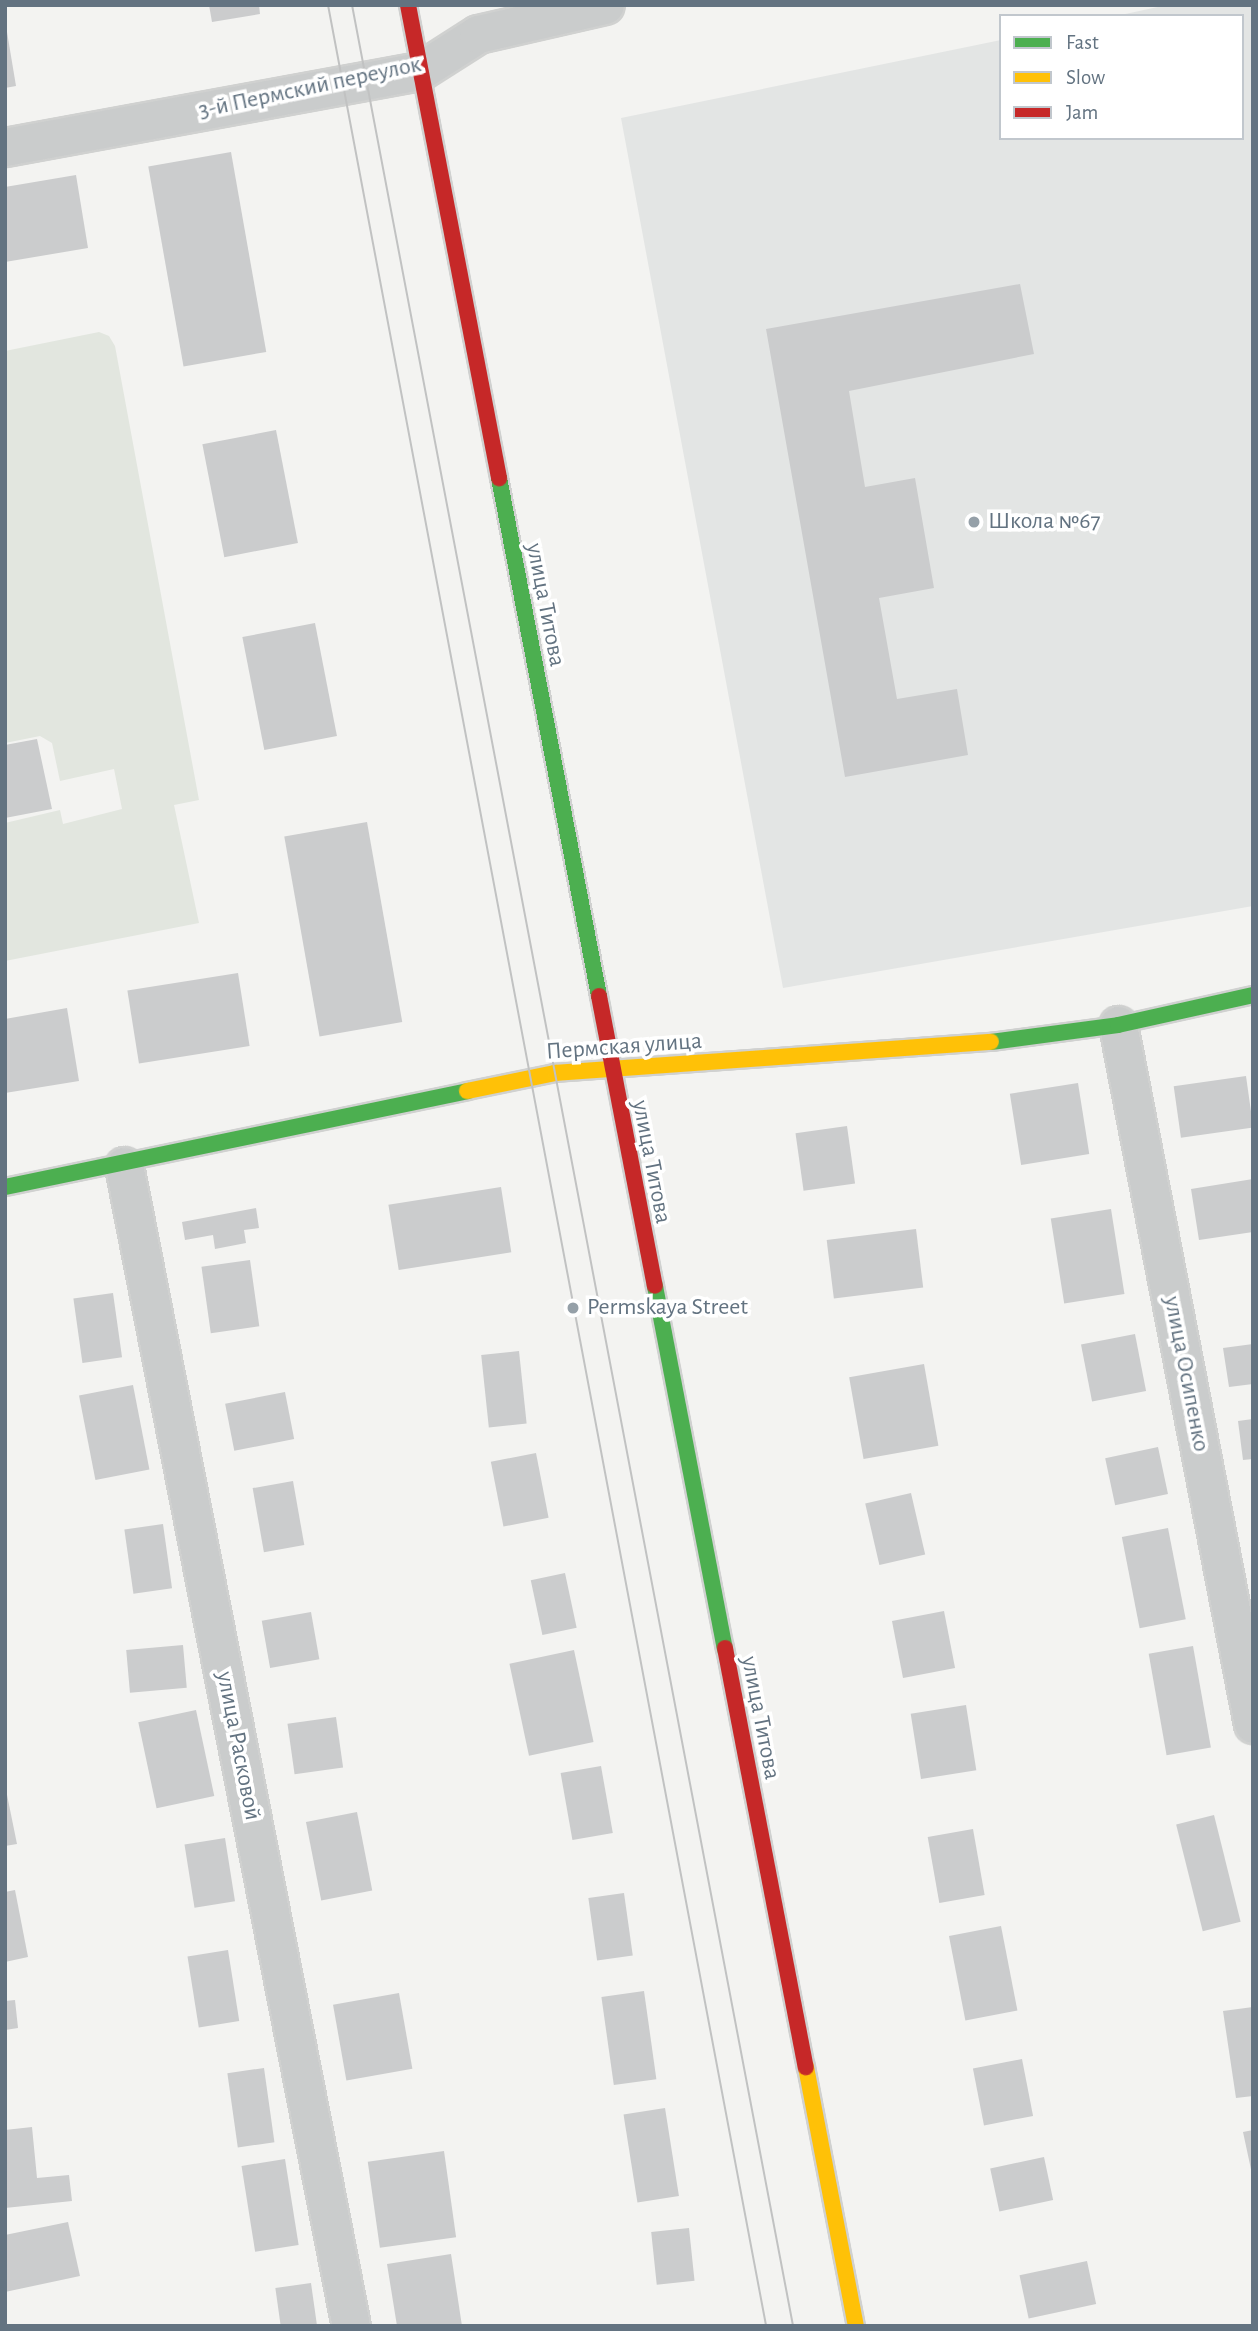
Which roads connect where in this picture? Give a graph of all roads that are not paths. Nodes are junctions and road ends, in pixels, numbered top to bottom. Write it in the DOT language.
graph roads {
  1 [pos="408,5"];
  2 [pos="605,5"];
  3 [pos="420,71"];
  4 [pos="5,147"];
  5 [pos="1253,995"];
  6 [pos="1118,1025"];
  7 [pos="611,1071"];
  8 [pos="124,1166"];
  9 [pos="5,1187"];
  10 [pos="1253,1724"];
  11 [pos="351,2326"];
  12 [pos="856,2326"];
  1 -- 3 [label="street, улица Титова"];
  2 -- 3 [label="street, 3-й Пермский переулок"];
  3 -- 4 [label="street, 3-й Пермский переулок"];
  3 -- 7 [label="street, улица Титова"];
  5 -- 6 [label="street, Пермская улица"];
  6 -- 7 [label="street, Пермская улица"];
  6 -- 10 [label="street, улица Осипенко"];
  7 -- 8 [label="street, Пермская улица"];
  7 -- 12 [label="street, улица Титова"];
  8 -- 9 [label="street, Пермская улица"];
  8 -- 11 [label="street, улица Расковой"];
}
